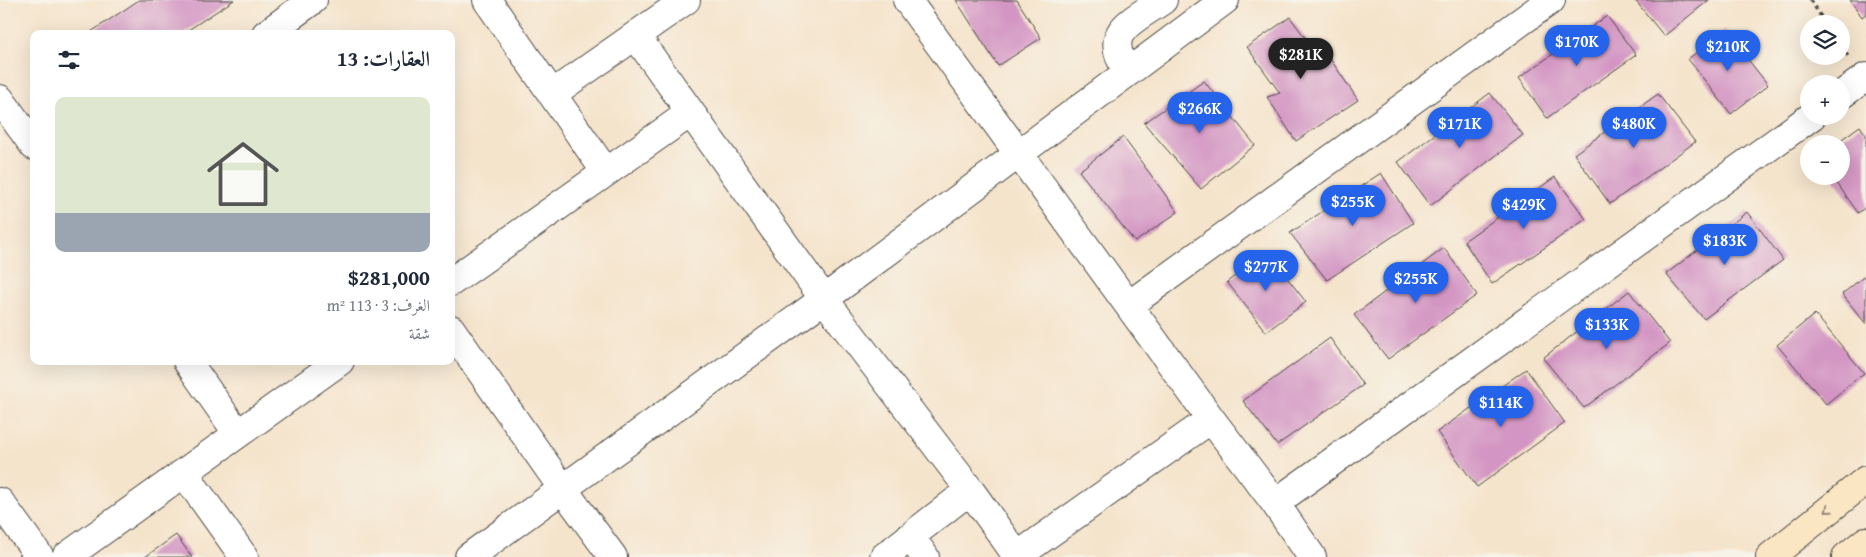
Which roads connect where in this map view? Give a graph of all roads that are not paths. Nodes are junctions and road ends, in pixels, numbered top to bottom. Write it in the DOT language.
graph roads {
  1 [pos="314,0"];
  2 [pos="487,0"];
  3 [pos="686,0"];
  4 [pos="907,0"];
  5 [pos="1163,0"];
  6 [pos="1225,0"];
  7 [pos="1551,0"];
  8 [pos="272,30"];
  9 [pos="636,36"];
  10 [pos="1128,72"];
  11 [pos="1866,77"];
  12 [pos="1850,89"];
  13 [pos="552,94"];
  14 [pos="0,99"];
  15 [pos="690,113"];
  16 [pos="1800,125"];
  17 [pos="30,140"];
  18 [pos="1018,154"];
  19 [pos="605,171"];
  20 [pos="455,279"];
  21 [pos="824,300"];
  22 [pos="1129,305"];
  23 [pos="455,335"];
  24 [pos="190,365"];
  25 [pos="334,365"];
  26 [pos="1211,420"];
  27 [pos="238,434"];
  28 [pos="184,473"];
  29 [pos="1866,480"];
  30 [pos="562,489"];
  31 [pos="970,490"];
  32 [pos="0,502"];
  33 [pos="1275,503"];
  34 [pos="1866,541"];
  35 [pos="918,547"];
  36 [pos="40,557"];
  37 [pos="66,557"];
  38 [pos="244,557"];
  39 [pos="469,557"];
  40 [pos="613,557"];
  41 [pos="884,557"];
  42 [pos="1016,557"];
  43 [pos="1312,557"];
  44 [pos="1770,557"];
  45 [pos="1846,557"];
  1 -- 8 [label="street"];
  2 -- 13 [label="street"];
  3 -- 9 [label="street"];
  4 -- 18 [label="street"];
  5 -- 10 [label="street"];
  6 -- 10 [label="street"];
  7 -- 22 [label="street"];
  9 -- 13 [label="street"];
  9 -- 15 [label="street"];
  10 -- 18 [label="street"];
  11 -- 12 [label="street"];
  13 -- 19 [label="street"];
  14 -- 17 [label="street"];
  15 -- 19 [label="street"];
  15 -- 21 [label="street"];
  16 -- 33 [label="street"];
  18 -- 21 [label="street"];
  18 -- 22 [label="street"];
  19 -- 20 [label="street"];
  21 -- 30 [label="street"];
  21 -- 31 [label="street"];
  22 -- 26 [label="street"];
  23 -- 30 [label="street"];
  24 -- 27 [label="street"];
  25 -- 27 [label="street"];
  26 -- 33 [label="street"];
  26 -- 42 [label="street"];
  27 -- 28 [label="street"];
  28 -- 37 [label="street"];
  28 -- 38 [label="street"];
  29 -- 44 [label="main road, one-way"];
  30 -- 39 [label="street"];
  30 -- 40 [label="street"];
  31 -- 35 [label="street"];
  31 -- 42 [label="street"];
  32 -- 36 [label="street"];
  33 -- 43 [label="street"];
  34 -- 45 [label="main road"];
  35 -- 41 [label="street"];
}
